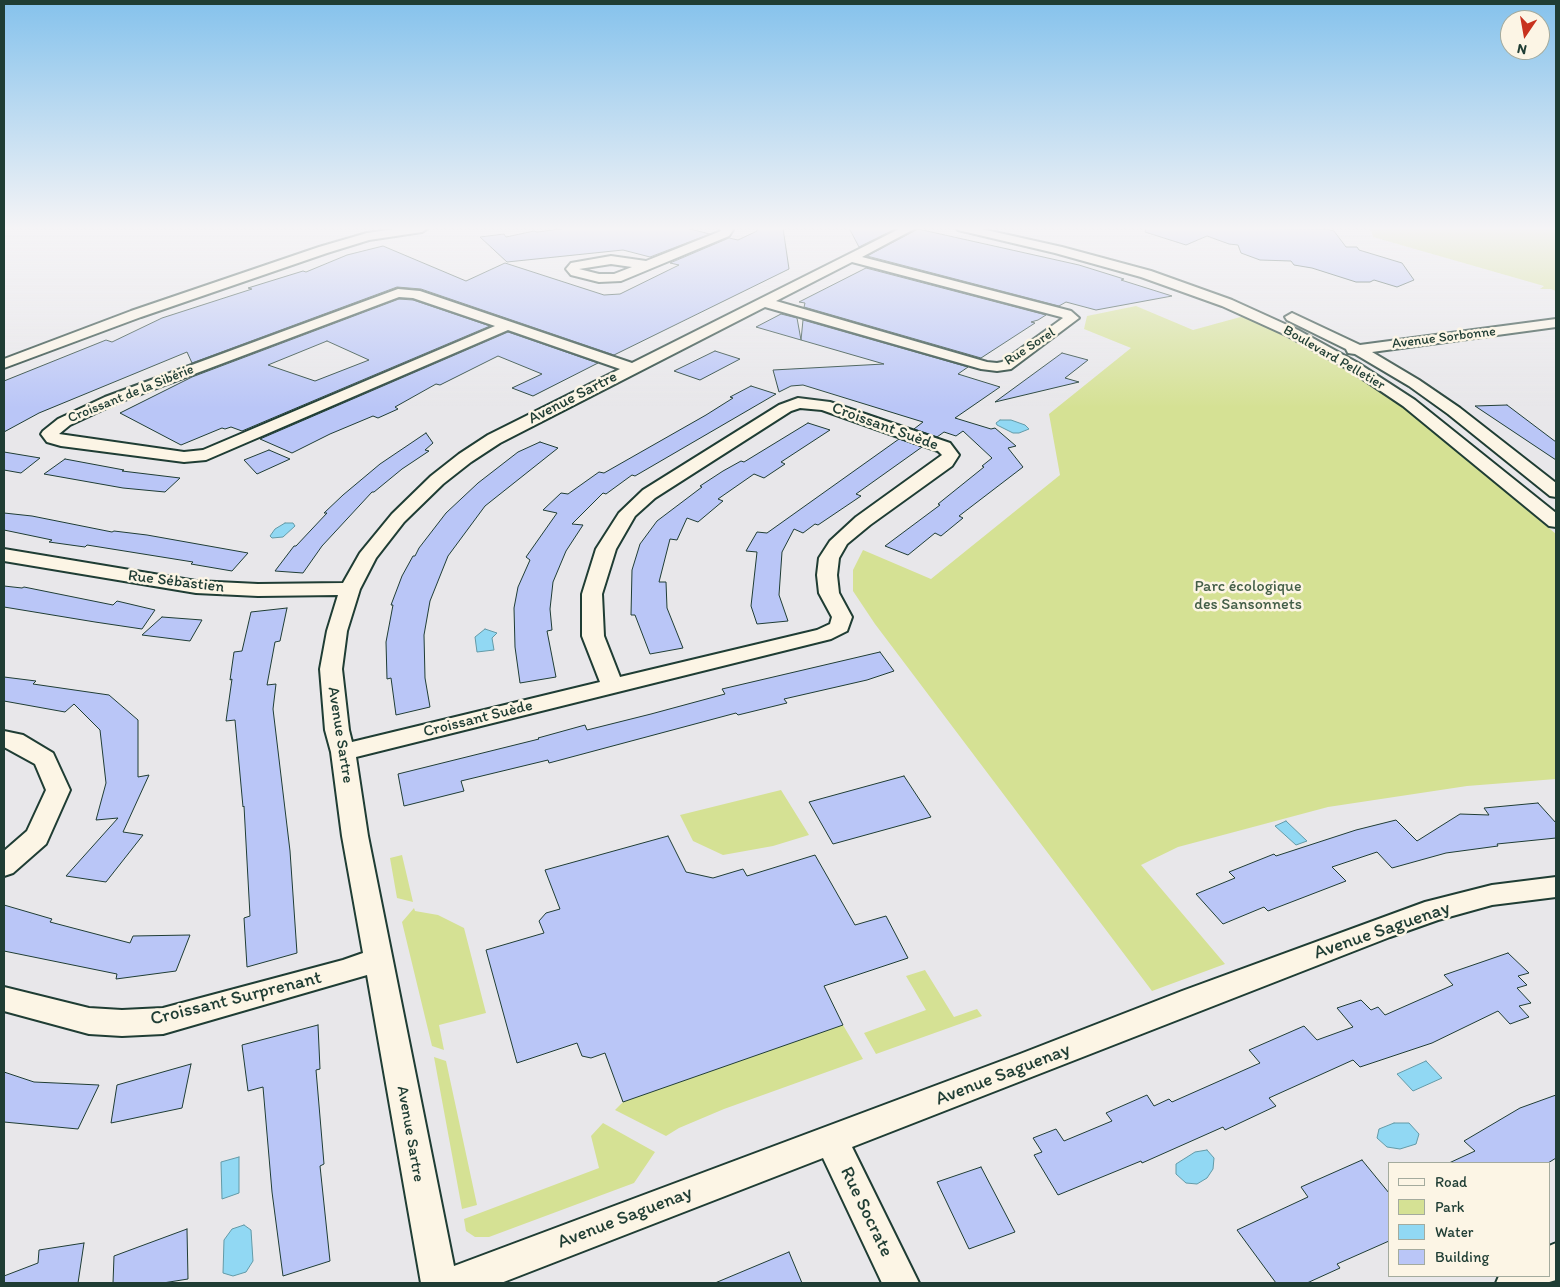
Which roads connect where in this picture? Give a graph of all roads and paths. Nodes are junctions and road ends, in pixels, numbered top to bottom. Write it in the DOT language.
graph roads {
  1 [pos="212,288"];
  2 [pos="791,288"];
  3 [pos="966,288"];
  4 [pos="1186,288"];
  5 [pos="1219,288"];
  6 [pos="763,302"];
  7 [pos="1258,303"];
  8 [pos="1279,311"];
  9 [pos="1556,324"];
  10 [pos="506,326"];
  11 [pos="1358,349"];
  12 [pos="1332,354"];
  13 [pos="4,364"];
  14 [pos="632,368"];
  15 [pos="1556,492"];
  16 [pos="1556,522"];
  17 [pos="4,555"];
  18 [pos="350,589"];
  19 [pos="614,686"];
  20 [pos="4,739"];
  21 [pos="343,752"];
  22 [pos="4,866"];
  23 [pos="1556,886"];
  24 [pos="378,959"];
  25 [pos="4,999"];
  26 [pos="832,1141"];
  27 [pos="1529,1277"];
  28 [pos="438,1283"];
  29 [pos="456,1283"];
  30 [pos="901,1283"];
  31 [pos="1514,1283"];
  1 -- 13 [label="street"];
  2 -- 6 [label="street, Avenue Sartre"];
  3 -- 6 [label="street, Rue Sorel"];
  4 -- 12 [label="street, Boulevard Pelletier"];
  5 -- 7 [label="street"];
  6 -- 14 [label="street, Avenue Sartre"];
  8 -- 11 [label="street, Boulevard Pelletier"];
  9 -- 11 [label="street, Avenue Sorbonne"];
  10 -- 10 [label="street, Croissant de la Sibérie"];
  10 -- 14 [label="street, Croissant de la Sibérie"];
  11 -- 12 [label="street, Avenue Sorbonne"];
  11 -- 15 [label="street, Boulevard Pelletier"];
  12 -- 16 [label="street, Boulevard Pelletier"];
  14 -- 18 [label="street, Avenue Sartre"];
  17 -- 18 [label="street, Rue Sébastien"];
  18 -- 21 [label="street, Avenue Sartre"];
  19 -- 19 [label="street, Croissant Suède"];
  19 -- 21 [label="street, Croissant Suède"];
  20 -- 22 [label="street"];
  21 -- 24 [label="street, Avenue Sartre"];
  23 -- 26 [label="street, Avenue Saguenay"];
  24 -- 25 [label="street, Croissant Surprenant"];
  24 -- 28 [label="street, Avenue Sartre"];
  26 -- 29 [label="street, Avenue Saguenay"];
  26 -- 30 [label="street, Rue Socrate"];
  27 -- 31 [label="street"];
}
